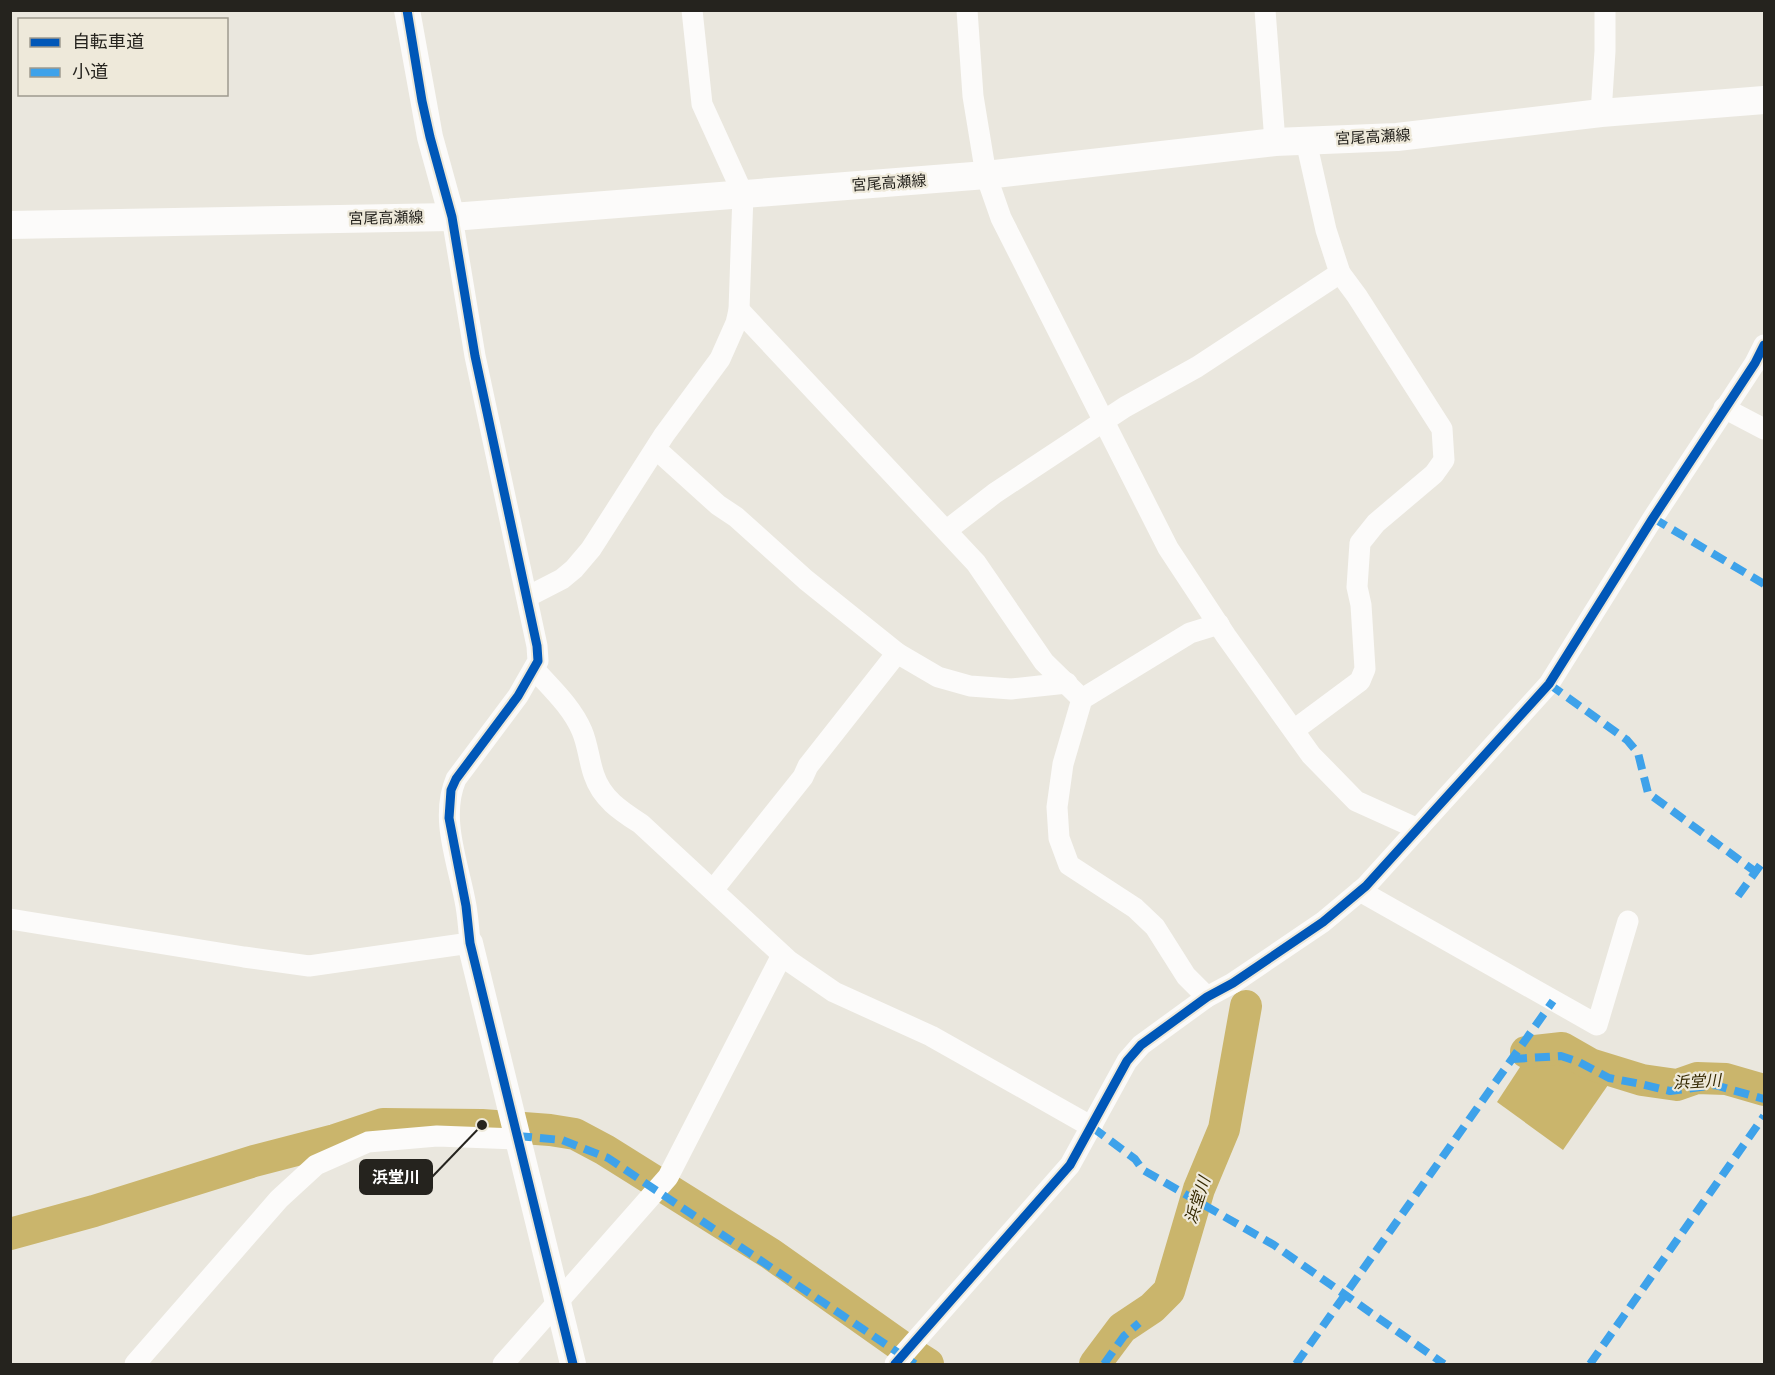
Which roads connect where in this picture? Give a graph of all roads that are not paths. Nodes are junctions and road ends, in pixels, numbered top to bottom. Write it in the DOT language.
graph roads {
  1 [pos="407,10"];
  2 [pos="692,10"];
  3 [pos="967,10"];
  4 [pos="1265,10"];
  5 [pos="1605,10"];
  6 [pos="1764,100"];
  7 [pos="1601,113"];
  8 [pos="1306,141"];
  9 [pos="1275,142"];
  10 [pos="986,175"];
  11 [pos="743,194"];
  12 [pos="452,217"];
  13 [pos="10,225"];
  14 [pos="1340,273"];
  15 [pos="739,310"];
  16 [pos="1764,345"];
  17 [pos="1724,408"];
  18 [pos="1103,422"];
  19 [pos="1764,429"];
  20 [pos="656,450"];
  21 [pos="947,530"];
  22 [pos="527,597"];
  23 [pos="1220,624"];
  24 [pos="897,653"];
  25 [pos="534,669"];
  26 [pos="1067,683"];
  27 [pos="1082,699"];
  28 [pos="1294,730"];
  29 [pos="1418,829"];
  30 [pos="713,890"];
  31 [pos="1360,891"];
  32 [pos="10,919"];
  33 [pos="1628,921"];
  34 [pos="470,943"];
  35 [pos="782,955"];
  36 [pos="1207,997"];
  37 [pos="1092,1127"];
  38 [pos="516,1131"];
  39 [pos="558,1301"];
  40 [pos="135,1365"];
  41 [pos="503,1365"];
  42 [pos="573,1365"];
  43 [pos="896,1365"];
  1 -- 12 [label="street"];
  2 -- 11 [label="street"];
  3 -- 10 [label="street"];
  4 -- 9 [label="street"];
  5 -- 7 [label="street"];
  6 -- 7 [label="main road, 宮尾高瀬線"];
  7 -- 8 [label="main road, 宮尾高瀬線"];
  8 -- 9 [label="main road, 宮尾高瀬線"];
  8 -- 14 [label="street"];
  9 -- 10 [label="main road, 宮尾高瀬線"];
  10 -- 11 [label="main road, 宮尾高瀬線"];
  10 -- 18 [label="street"];
  11 -- 12 [label="main road, 宮尾高瀬線"];
  11 -- 15 [label="street"];
  12 -- 13 [label="main road, 宮尾高瀬線"];
  12 -- 22 [label="street"];
  14 -- 18 [label="street"];
  14 -- 28 [label="street"];
  15 -- 20 [label="street"];
  15 -- 21 [label="street"];
  16 -- 17 [label="street"];
  17 -- 19 [label="street"];
  17 -- 29 [label="street"];
  18 -- 21 [label="street"];
  18 -- 23 [label="street"];
  20 -- 22 [label="street"];
  20 -- 24 [label="street"];
  21 -- 26 [label="street"];
  22 -- 25 [label="street"];
  23 -- 27 [label="street"];
  23 -- 28 [label="street"];
  24 -- 26 [label="street"];
  24 -- 30 [label="street"];
  25 -- 30 [label="street"];
  25 -- 34 [label="street"];
  26 -- 27 [label="street"];
  27 -- 36 [label="street"];
  28 -- 29 [label="street"];
  29 -- 31 [label="street"];
  30 -- 35 [label="street"];
  31 -- 33 [label="street"];
  31 -- 36 [label="street"];
  32 -- 34 [label="street"];
  34 -- 38 [label="street"];
  35 -- 37 [label="street"];
  35 -- 39 [label="street"];
  36 -- 37 [label="street"];
  37 -- 43 [label="street"];
  38 -- 39 [label="street"];
  38 -- 40 [label="street"];
  39 -- 41 [label="street"];
  39 -- 42 [label="street"];
}
